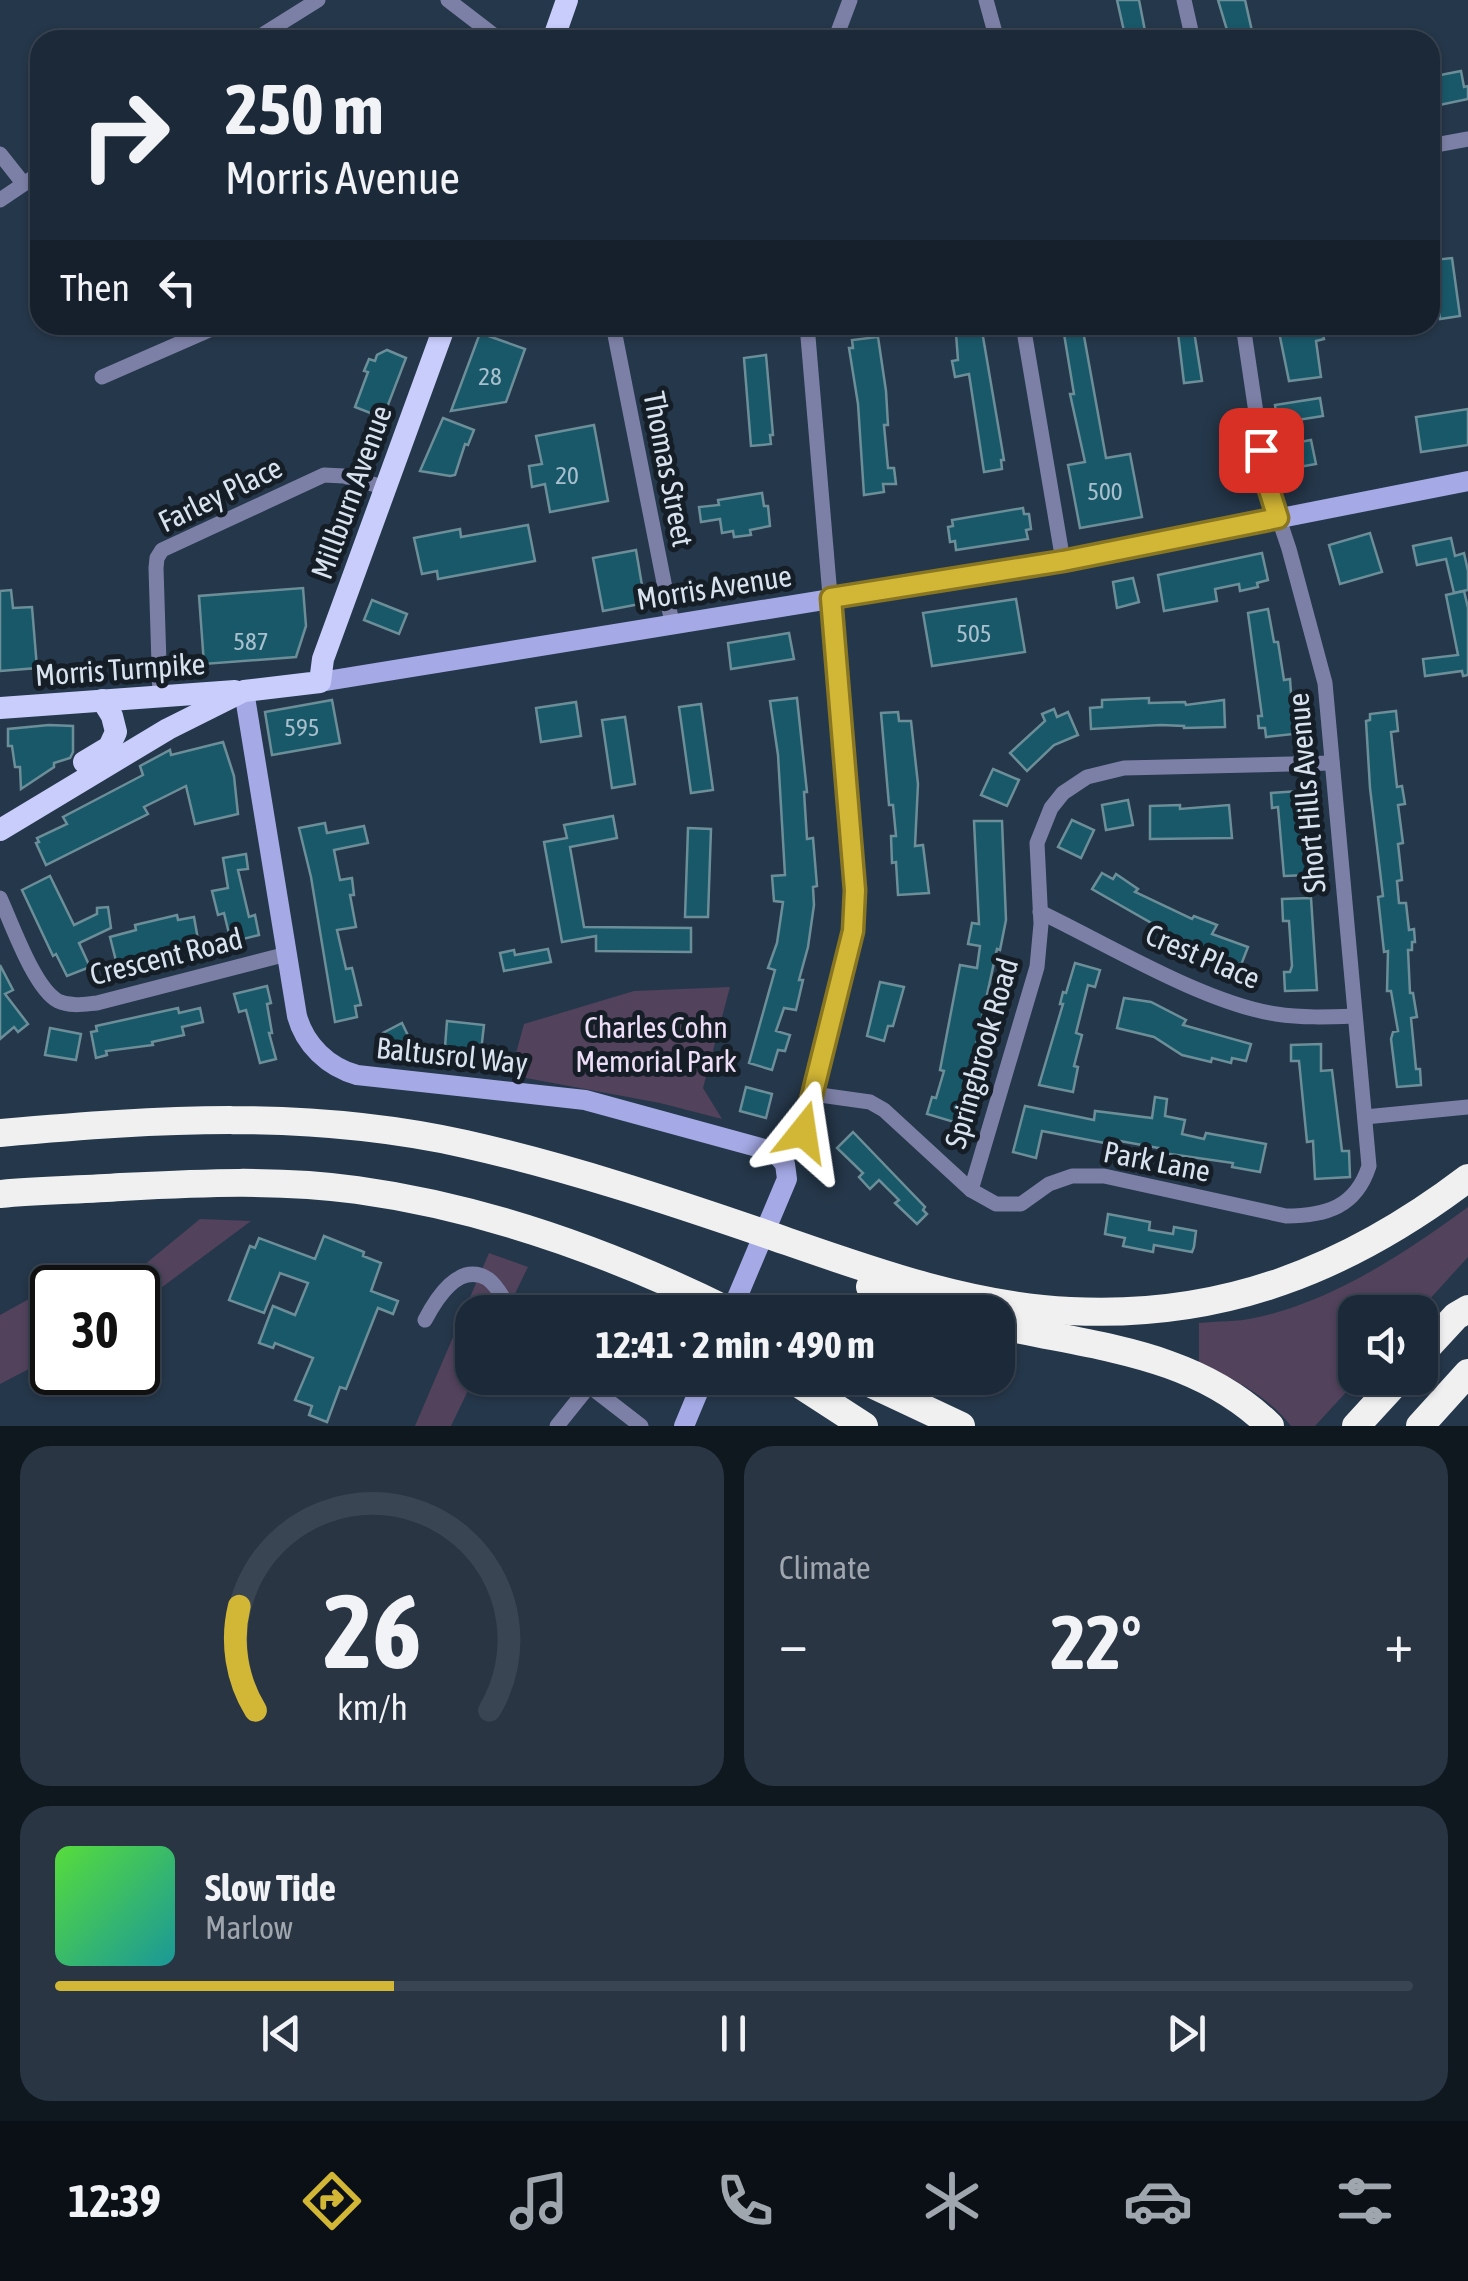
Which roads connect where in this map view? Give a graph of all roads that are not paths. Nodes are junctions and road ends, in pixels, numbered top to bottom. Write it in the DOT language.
graph roads {
  1 [pos="318,0"];
  2 [pos="448,0"];
  3 [pos="567,0"];
  4 [pos="850,0"];
  5 [pos="986,0"];
  6 [pos="1184,0"];
  7 [pos="270,30"];
  8 [pos="487,30"];
  9 [pos="556,30"];
  10 [pos="839,30"];
  11 [pos="995,30"];
  12 [pos="1190,30"];
  13 [pos="1468,139"];
  14 [pos="1440,144"];
  15 [pos="0,154"];
  16 [pos="30,178"];
  17 [pos="23,183"];
  18 [pos="0,200"];
  19 [pos="198,335"];
  20 [pos="441,335"];
  21 [pos="615,335"];
  22 [pos="808,335"];
  23 [pos="1024,335"];
  24 [pos="1244,335"];
  25 [pos="102,377"];
  26 [pos="1468,481"];
  27 [pos="383,487"];
  28 [pos="1278,518"];
  29 [pos="1063,561"];
  30 [pos="831,598"];
  31 [pos="672,623"];
  32 [pos="320,682"];
  33 [pos="244,691"];
  34 [pos="160,696"];
  35 [pos="102,700"];
  36 [pos="0,708"];
  37 [pos="1332,763"];
  38 [pos="28,812"];
  39 [pos="0,830"];
  40 [pos="0,898"];
  41 [pos="1040,912"];
  42 [pos="287,954"];
  43 [pos="1354,1016"];
  44 [pos="813,1094"];
  45 [pos="1468,1108"];
  46 [pos="1364,1117"];
  47 [pos="803,1132"];
  48 [pos="0,1134"];
  49 [pos="1468,1178"];
  50 [pos="92,1189"];
  51 [pos="971,1190"];
  52 [pos="0,1194"];
  53 [pos="0,1206"];
  54 [pos="1295,1216"];
  55 [pos="557,1240"];
  56 [pos="794,1244"];
  57 [pos="1468,1286"];
  58 [pos="501,1295"];
  59 [pos="659,1295"];
  60 [pos="695,1295"];
  61 [pos="738,1295"];
  62 [pos="897,1295"];
  63 [pos="1462,1312"];
  64 [pos="425,1320"];
  65 [pos="1015,1328"];
  66 [pos="1438,1337"];
  67 [pos="1468,1373"];
  68 [pos="576,1395"];
  69 [pos="601,1395"];
  70 [pos="697,1395"];
  71 [pos="816,1395"];
  72 [pos="895,1395"];
  73 [pos="1384,1395"];
  74 [pos="556,1426"];
  75 [pos="641,1426"];
  76 [pos="684,1426"];
  77 [pos="864,1426"];
  78 [pos="961,1426"];
  79 [pos="1270,1426"];
  80 [pos="1356,1426"];
  81 [pos="1420,1426"];
  1 -- 7 [label="street"];
  2 -- 8 [label="street"];
  3 -- 9 [label="main road"];
  4 -- 10 [label="street"];
  5 -- 11 [label="street"];
  6 -- 12 [label="street"];
  13 -- 14 [label="street"];
  15 -- 17 [label="street"];
  16 -- 17 [label="street"];
  17 -- 18 [label="street"];
  19 -- 25 [label="street"];
  20 -- 27 [label="main road, Millburn Avenue"];
  21 -- 31 [label="street, Thomas Street"];
  22 -- 30 [label="street"];
  23 -- 29 [label="street"];
  24 -- 28 [label="street, Short Hills Avenue"];
  26 -- 28 [label="main road, Morris Avenue"];
  27 -- 32 [label="main road, Millburn Avenue"];
  27 -- 34 [label="street, Farley Place"];
  28 -- 29 [label="main road, Morris Avenue"];
  28 -- 37 [label="street, Short Hills Avenue"];
  29 -- 30 [label="main road, Morris Avenue"];
  30 -- 31 [label="main road, Morris Avenue"];
  30 -- 44 [label="street"];
  31 -- 32 [label="main road, Morris Avenue"];
  32 -- 33 [label="main road, Morris Avenue"];
  33 -- 34 [label="main road, Morris Turnpike"];
  33 -- 38 [label="main road, Morris Avenue"];
  33 -- 42 [label="main road, Baltusrol Way"];
  34 -- 35 [label="main road, Morris Turnpike"];
  35 -- 36 [label="main road, Morris Turnpike"];
  35 -- 38 [label="main road"];
  37 -- 41 [label="street, Springbrook Road"];
  37 -- 43 [label="street, Short Hills Avenue"];
  38 -- 39 [label="main road, Morris Avenue"];
  40 -- 42 [label="street, Crescent Road"];
  41 -- 43 [label="street, Crest Place"];
  41 -- 51 [label="street, Springbrook Road"];
  42 -- 61 [label="main road, Baltusrol Way"];
  43 -- 46 [label="street, Short Hills Avenue"];
  44 -- 47 [label="street"];
  44 -- 51 [label="street, Park Lane"];
  45 -- 46 [label="street"];
  46 -- 54 [label="street, Short Hills Avenue"];
  48 -- 56 [label="highway"];
  49 -- 56 [label="highway"];
  50 -- 52 [label="highway"];
  50 -- 53 [label="highway"];
  50 -- 55 [label="highway"];
  51 -- 54 [label="street, Park Lane"];
  55 -- 59 [label="highway"];
  55 -- 60 [label="highway"];
  56 -- 62 [label="highway"];
  57 -- 63 [label="highway"];
  58 -- 64 [label="street"];
  63 -- 66 [label="highway"];
  65 -- 79 [label="highway"];
  67 -- 81 [label="highway"];
  68 -- 74 [label="street"];
  69 -- 75 [label="street"];
  70 -- 76 [label="main road"];
  71 -- 77 [label="highway"];
  72 -- 78 [label="highway"];
  73 -- 80 [label="highway"];
}
